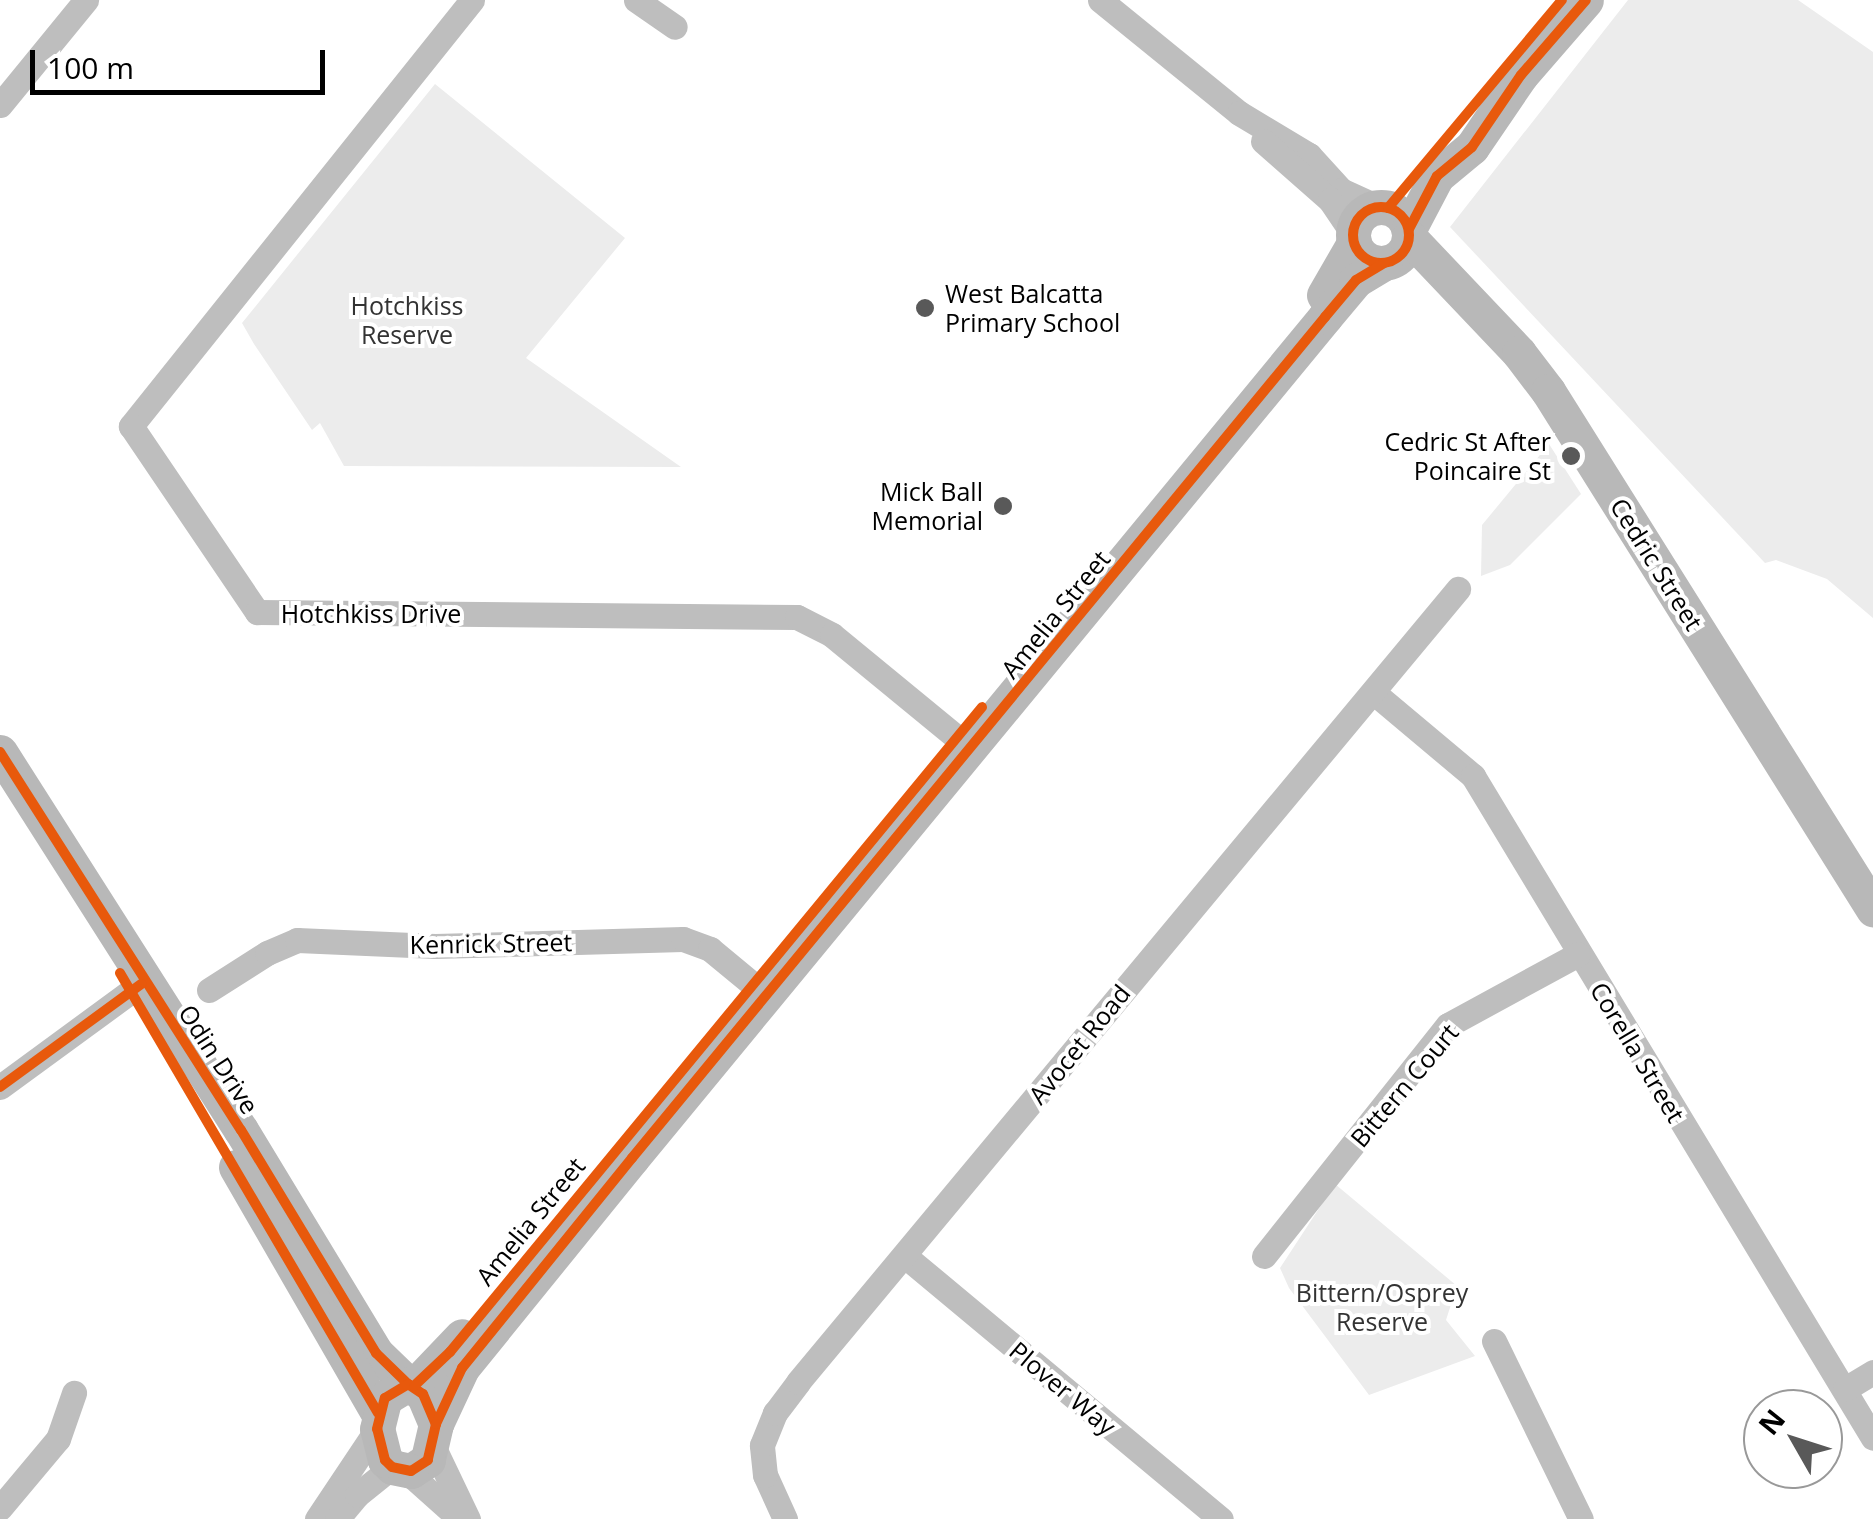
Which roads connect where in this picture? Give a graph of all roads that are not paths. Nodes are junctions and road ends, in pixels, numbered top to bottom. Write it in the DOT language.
graph roads {
  1 [pos="86,0"];
  2 [pos="472,0"];
  3 [pos="636,0"];
  4 [pos="1100,0"];
  5 [pos="1562,0"];
  6 [pos="1586,0"];
  7 [pos="675,28"];
  8 [pos="0,105"];
  9 [pos="1239,113"];
  10 [pos="1393,234"];
  11 [pos="1354,238"];
  12 [pos="1458,589"];
  13 [pos="1374,692"];
  14 [pos="964,744"];
  15 [pos="0,752"];
  16 [pos="0,784"];
  17 [pos="1826,835"];
  18 [pos="1873,884"];
  19 [pos="1873,909"];
  20 [pos="1578,954"];
  21 [pos="138,986"];
  22 [pos="209,990"];
  23 [pos="760,990"];
  24 [pos="0,1087"];
  25 [pos="905,1256"];
  26 [pos="1264,1256"];
  27 [pos="1494,1341"];
  28 [pos="1873,1372"];
  29 [pos="411,1385"];
  30 [pos="1845,1389"];
  31 [pos="74,1393"];
  32 [pos="378,1421"];
  33 [pos="434,1435"];
  34 [pos="1873,1438"];
  35 [pos="399,1468"];
  36 [pos="0,1508"];
  37 [pos="318,1519"];
  38 [pos="337,1519"];
  39 [pos="460,1519"];
  40 [pos="468,1519"];
  41 [pos="786,1519"];
  42 [pos="1221,1519"];
  43 [pos="1581,1519"];
  1 -- 8 [label="street"];
  2 -- 14 [label="street, Hotchkiss Drive"];
  3 -- 7 [label="street"];
  4 -- 9 [label="street, Cedric Street"];
  5 -- 10 [label="main road, Amelia Street"];
  6 -- 10 [label="main road, Amelia Street"];
  9 -- 10 [label="street, Cedric Street"];
  9 -- 11 [label="street, Cedric Street"];
  10 -- 11 [label="main road"];
  10 -- 14 [label="main road, Amelia Street"];
  10 -- 17 [label="main road, Cedric Street"];
  11 -- 14 [label="main road, Amelia Street"];
  12 -- 13 [label="street, Avocet Road"];
  13 -- 20 [label="street, Corella Street"];
  13 -- 25 [label="street, Avocet Road"];
  14 -- 23 [label="main road, Amelia Street"];
  15 -- 21 [label="main road, Odin Drive"];
  16 -- 21 [label="main road, Odin Drive"];
  17 -- 18 [label="main road, Cedric Street"];
  17 -- 19 [label="main road, Cedric Street"];
  20 -- 26 [label="street, Bittern Court"];
  20 -- 30 [label="street, Corella Street"];
  21 -- 24 [label="street"];
  21 -- 29 [label="main road, Odin Drive"];
  21 -- 32 [label="main road, Odin Drive"];
  22 -- 23 [label="street, Kenrick Street"];
  23 -- 29 [label="main road, Amelia Street"];
  23 -- 33 [label="main road, Amelia Street"];
  25 -- 41 [label="street, Avocet Road"];
  25 -- 42 [label="street, Plover Way"];
  27 -- 43 [label="street"];
  28 -- 30 [label="street"];
  29 -- 32 [label="main road"];
  29 -- 33 [label="main road, Odin Drive"];
  30 -- 34 [label="street, Corella Street"];
  31 -- 36 [label="street"];
  32 -- 35 [label="main road, Odin Drive"];
  32 -- 37 [label="street"];
  33 -- 35 [label="main road"];
  33 -- 40 [label="street, Odin Drive"];
  35 -- 38 [label="street"];
  35 -- 39 [label="street, Odin Drive"];
}
